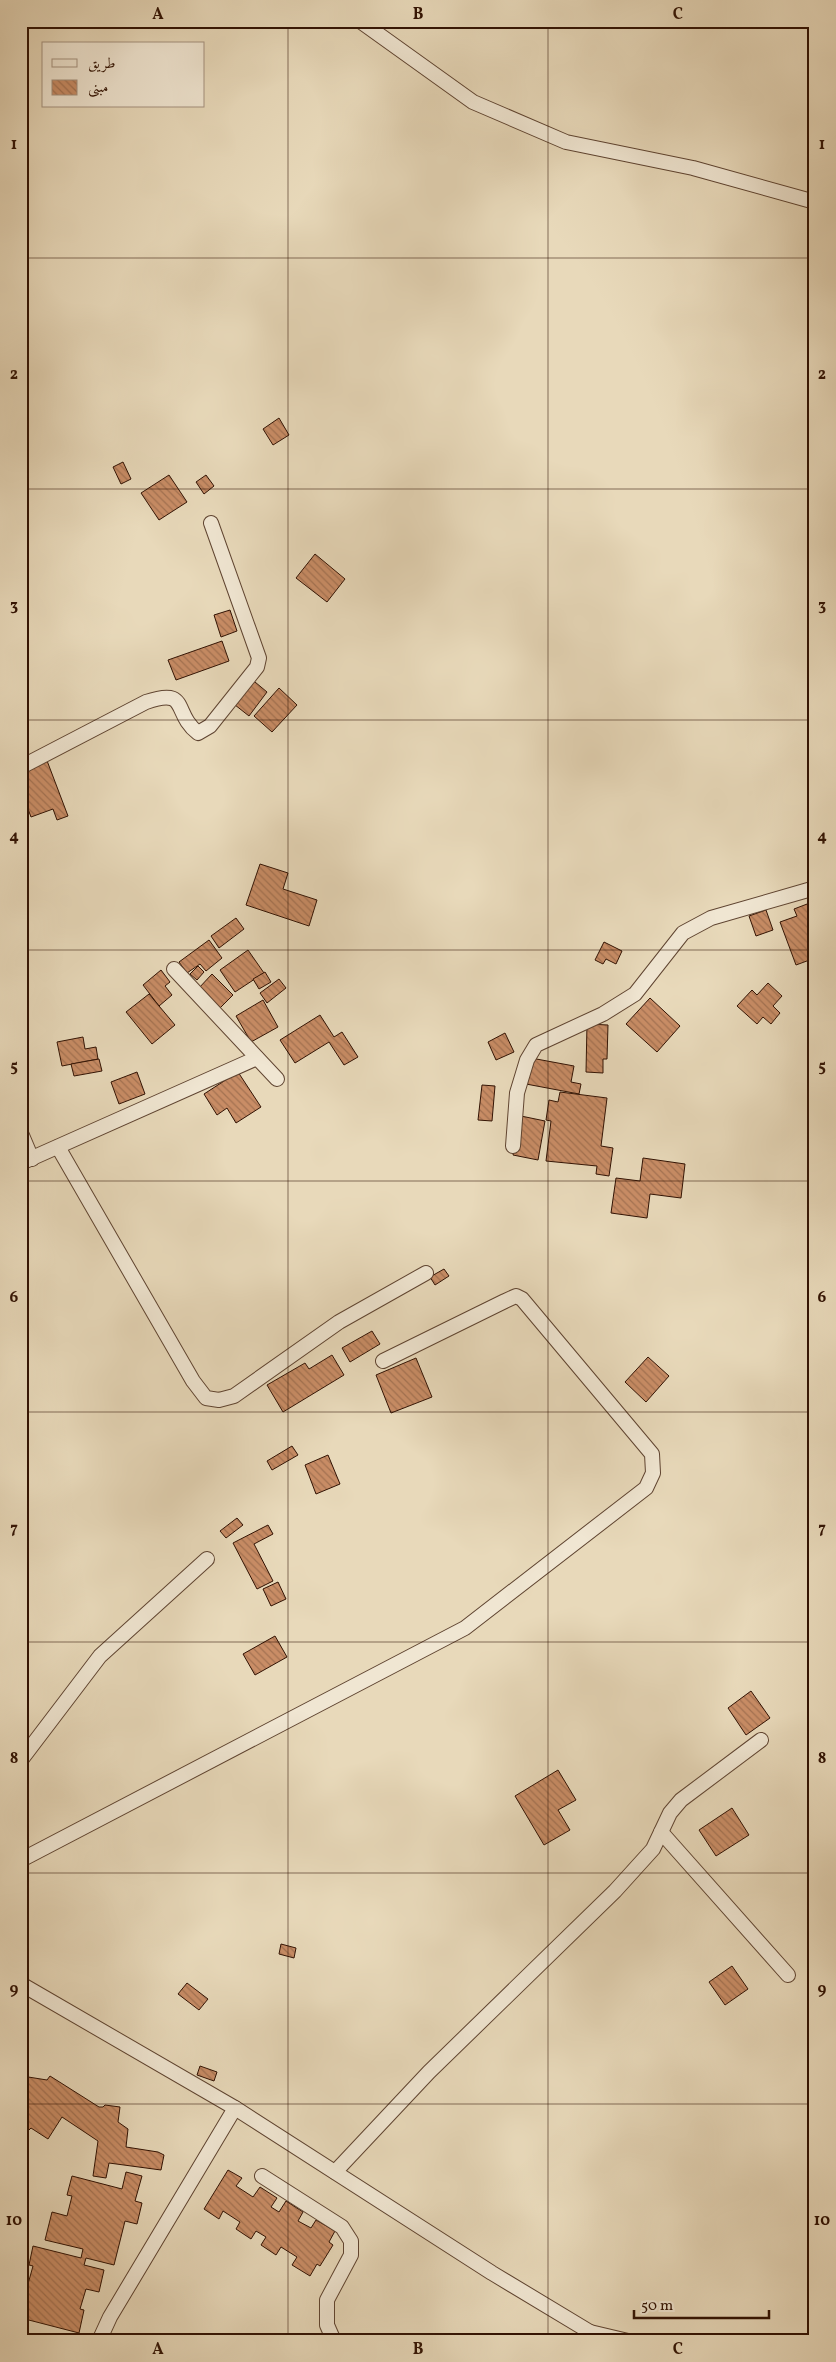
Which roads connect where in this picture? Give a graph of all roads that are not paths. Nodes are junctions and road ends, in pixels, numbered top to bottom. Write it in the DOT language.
graph roads {
  1 [pos="360,21"];
  2 [pos="815,202"];
  3 [pos="211,523"];
  4 [pos="21,767"];
  5 [pos="815,888"];
  6 [pos="174,969"];
  7 [pos="257,1058"];
  8 [pos="277,1080"];
  9 [pos="21,1133"];
  10 [pos="513,1146"];
  11 [pos="58,1148"];
  12 [pos="27,1161"];
  13 [pos="426,1273"];
  14 [pos="383,1361"];
  15 [pos="207,1559"];
  16 [pos="761,1740"];
  17 [pos="21,1760"];
  18 [pos="661,1832"];
  19 [pos="21,1860"];
  20 [pos="788,1975"];
  21 [pos="21,1984"];
  22 [pos="235,2108"];
  23 [pos="335,2172"];
  24 [pos="262,2176"];
  25 [pos="590,2337"];
  26 [pos="99,2341"];
  27 [pos="334,2341"];
  28 [pos="628,2341"];
  1 -- 2 [label="street"];
  3 -- 4 [label="street"];
  5 -- 10 [label="street"];
  6 -- 7 [label="street"];
  7 -- 8 [label="street"];
  7 -- 11 [label="street"];
  9 -- 12 [label="street"];
  11 -- 12 [label="street"];
  11 -- 13 [label="street"];
  14 -- 19 [label="street"];
  15 -- 17 [label="street"];
  16 -- 18 [label="street"];
  18 -- 20 [label="street"];
  18 -- 23 [label="street"];
  21 -- 22 [label="street"];
  22 -- 23 [label="street"];
  22 -- 26 [label="street"];
  23 -- 25 [label="street"];
  24 -- 27 [label="street"];
  25 -- 28 [label="street"];
}
